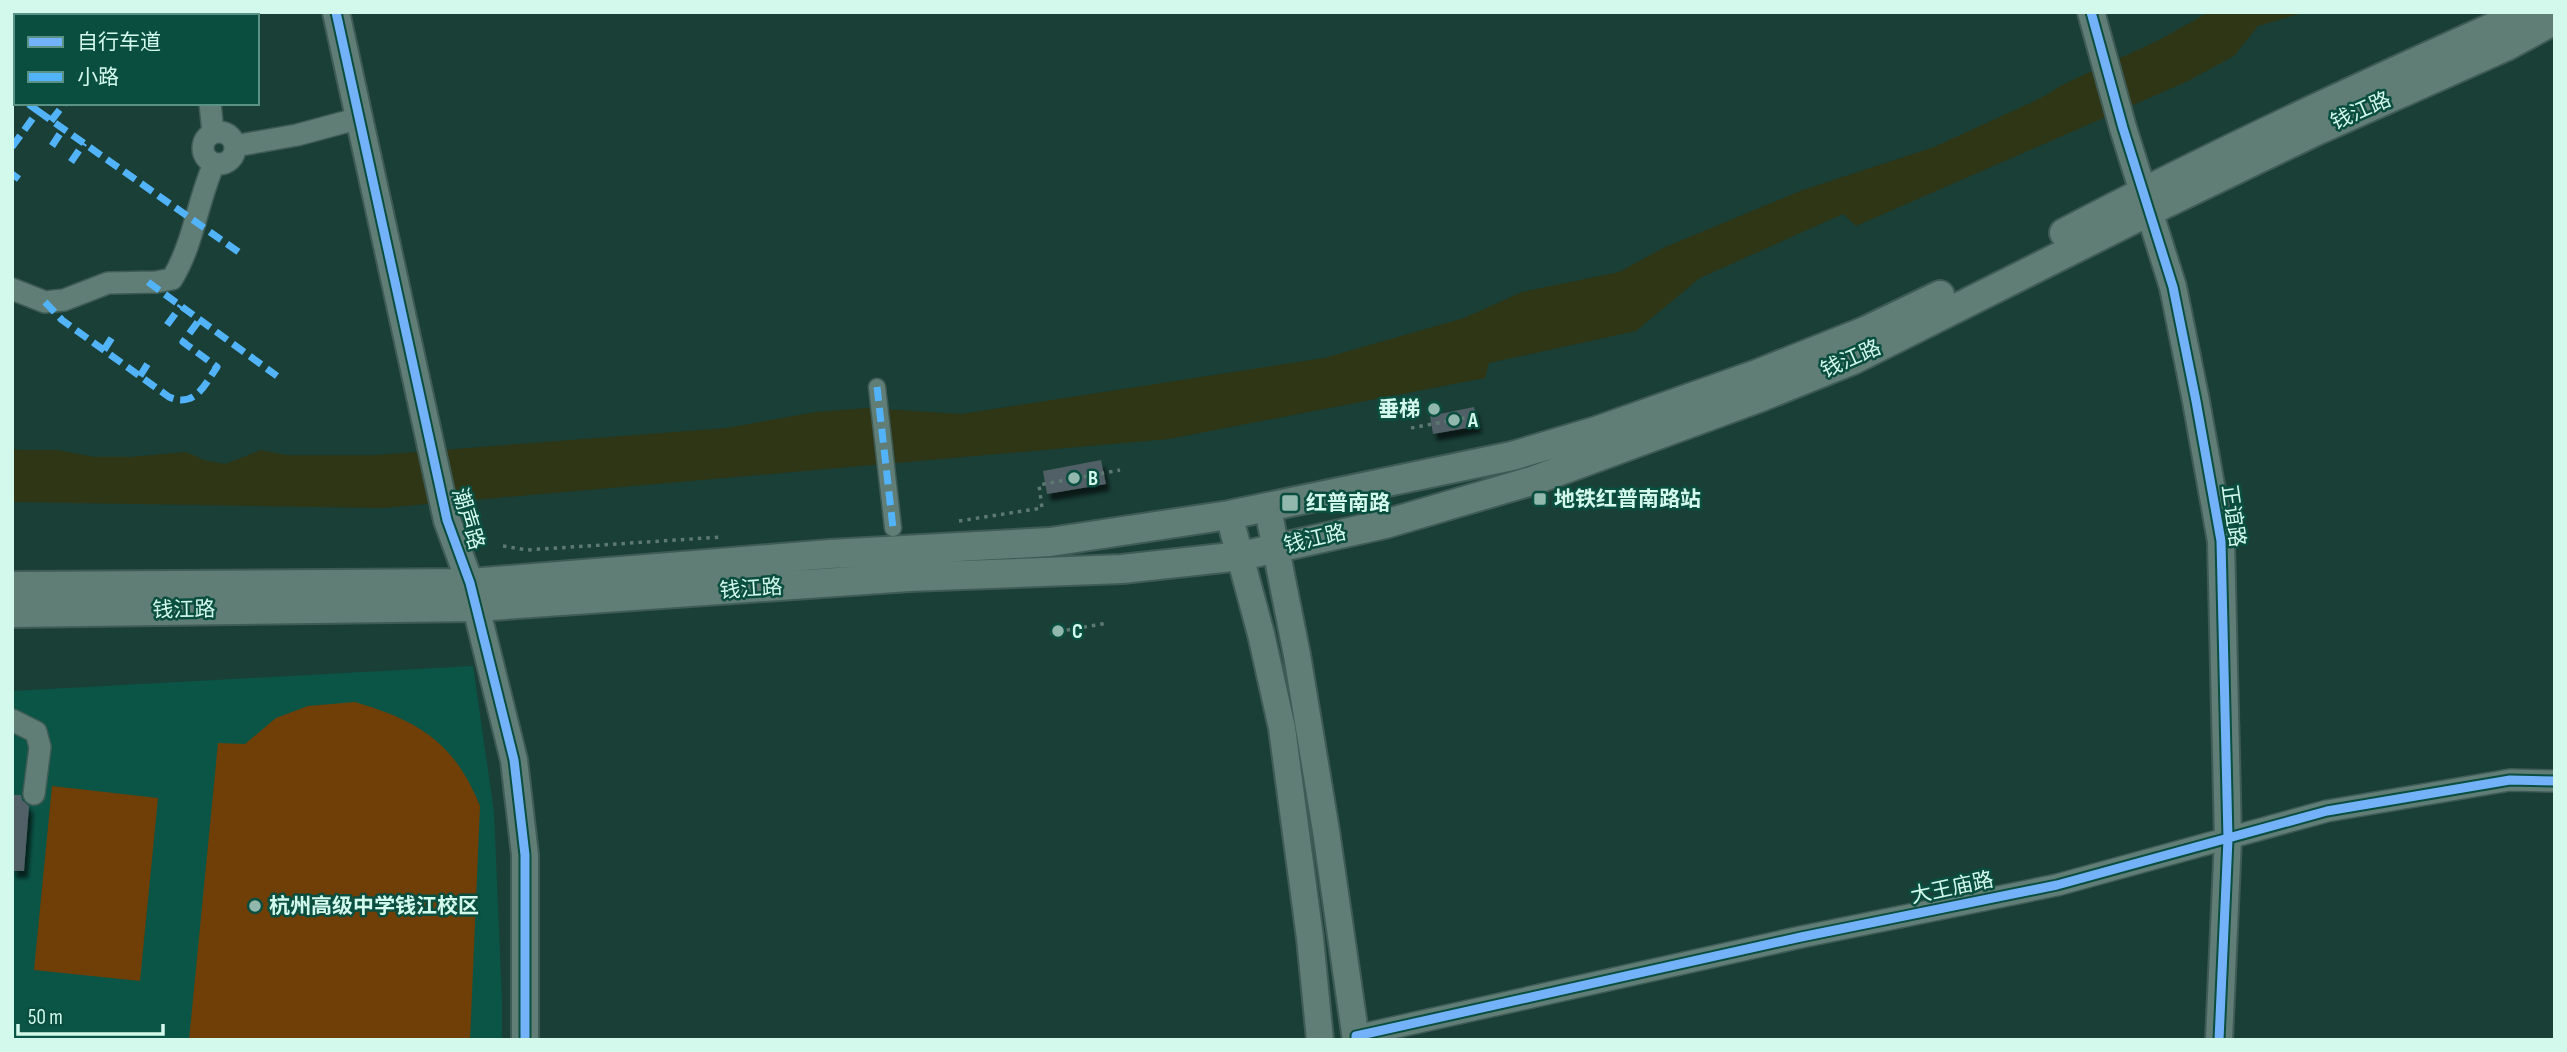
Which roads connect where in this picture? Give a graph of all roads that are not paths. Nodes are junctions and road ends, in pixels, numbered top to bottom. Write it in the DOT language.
graph roads {
  1 [pos="336,12"];
  2 [pos="2091,12"];
  3 [pos="2527,12"];
  4 [pos="2555,20"];
  5 [pos="210,105"];
  6 [pos="360,118"];
  7 [pos="213,133"];
  8 [pos="235,146"];
  9 [pos="214,164"];
  10 [pos="2145,202"];
  11 [pos="12,289"];
  12 [pos="877,387"];
  13 [pos="1268,509"];
  14 [pos="1229,515"];
  15 [pos="893,528"];
  16 [pos="1275,548"];
  17 [pos="1241,556"];
  18 [pos="12,586"];
  19 [pos="473,595"];
  20 [pos="12,613"];
  21 [pos="12,720"];
  22 [pos="2555,781"];
  23 [pos="34,793"];
  24 [pos="2228,839"];
  25 [pos="1356,1038"];
  26 [pos="1320,1039"];
  27 [pos="525,1040"];
  28 [pos="1306,1040"];
  29 [pos="2219,1040"];
  1 -- 6 [label="street, 潮声路"];
  2 -- 10 [label="street, 正谊路"];
  3 -- 10 [label="main road, 钱江路"];
  4 -- 10 [label="main road, 钱江路"];
  5 -- 7 [label="street"];
  6 -- 8 [label="street"];
  6 -- 19 [label="street, 潮声路"];
  7 -- 8 [label="street"];
  7 -- 9 [label="street"];
  8 -- 9 [label="street"];
  9 -- 11 [label="street"];
  10 -- 13 [label="main road, 钱江路"];
  10 -- 16 [label="main road, 钱江路"];
  10 -- 24 [label="street, 正谊路"];
  12 -- 15 [label="street"];
  13 -- 14 [label="main road, 钱江路"];
  13 -- 16 [label="street"];
  14 -- 17 [label="street"];
  14 -- 19 [label="main road, 钱江路"];
  16 -- 17 [label="main road, 钱江路"];
  16 -- 25 [label="street"];
  17 -- 19 [label="main road, 钱江路"];
  17 -- 26 [label="street"];
  18 -- 19 [label="main road, 钱江路"];
  19 -- 20 [label="main road, 钱江路"];
  19 -- 27 [label="street, 潮声路"];
  21 -- 23 [label="street"];
  22 -- 24 [label="street, 大王庙路"];
  24 -- 25 [label="street, 大王庙路"];
  24 -- 29 [label="street, 正谊路"];
  26 -- 28 [label="street"];
}
